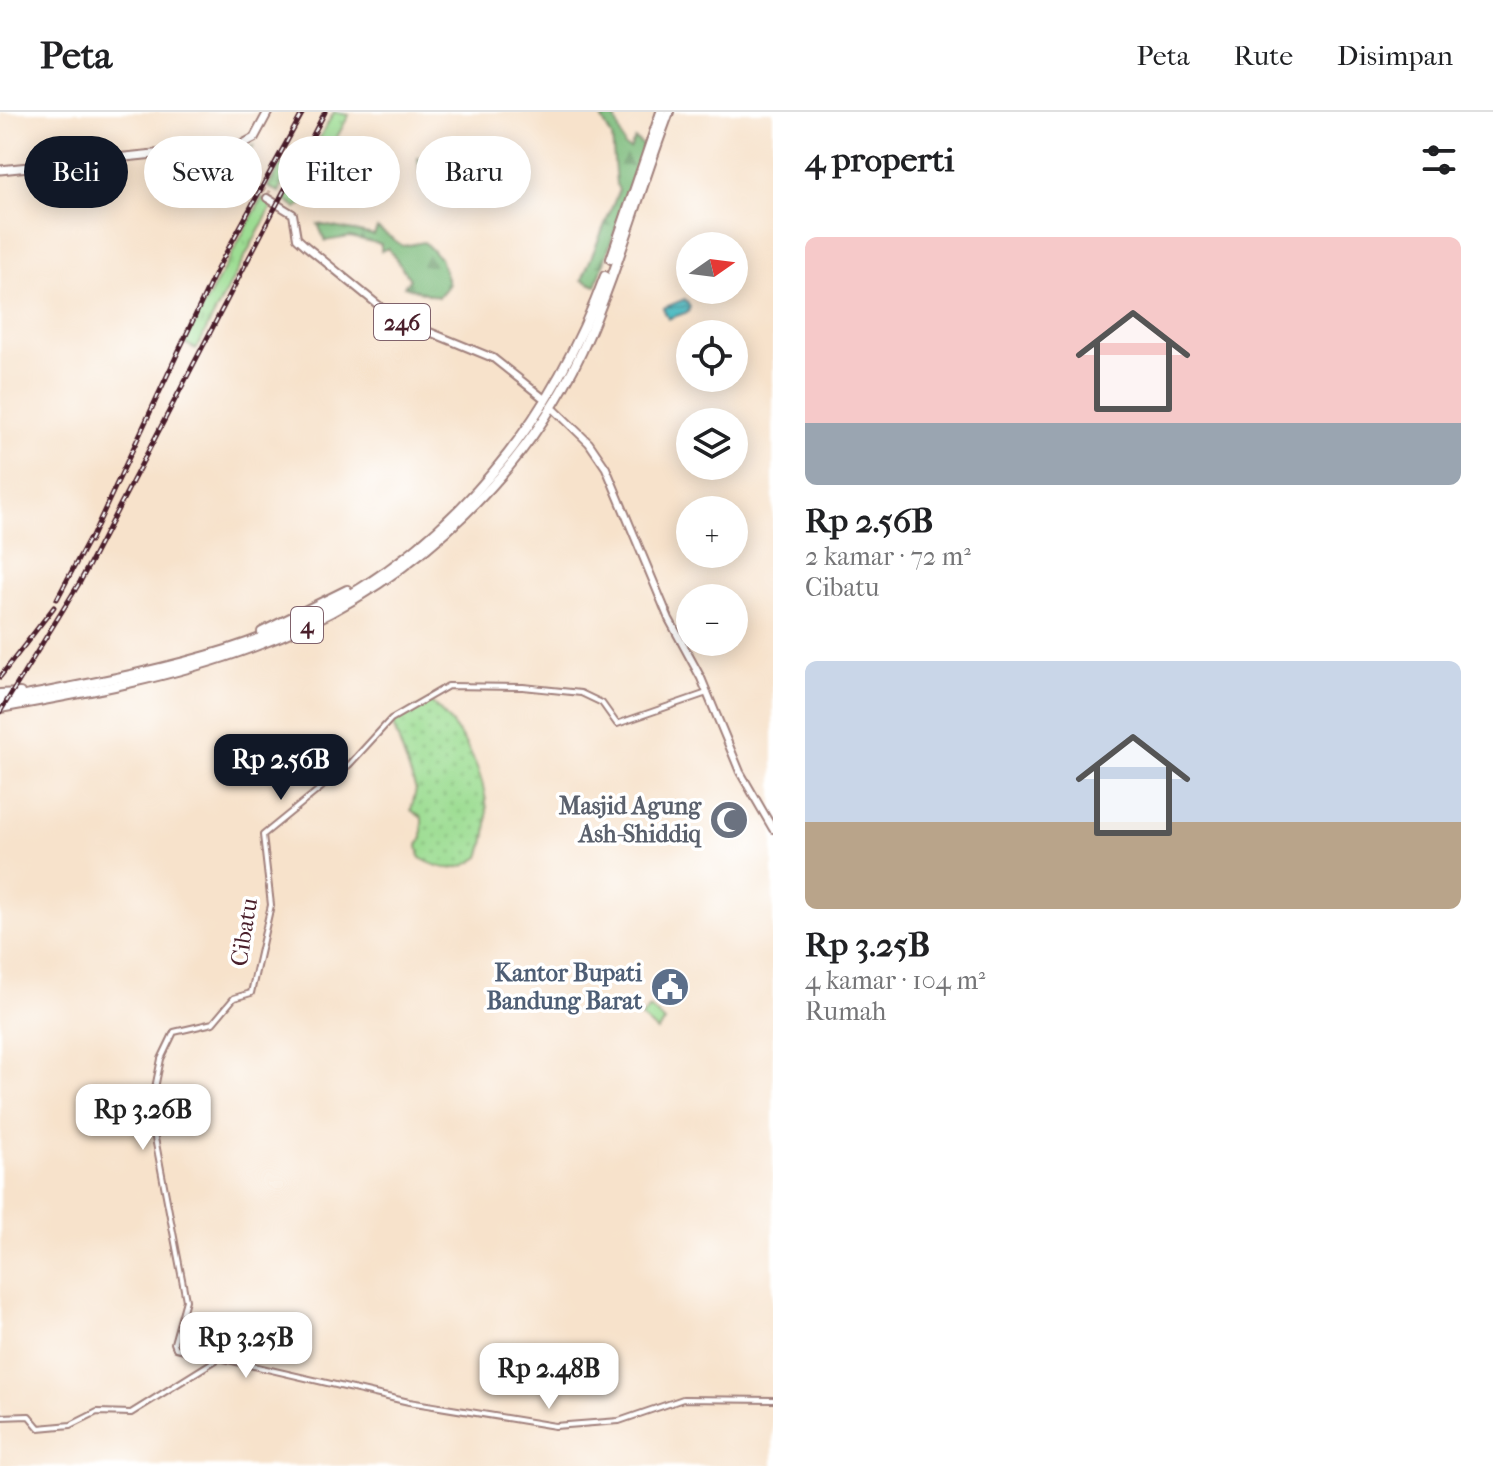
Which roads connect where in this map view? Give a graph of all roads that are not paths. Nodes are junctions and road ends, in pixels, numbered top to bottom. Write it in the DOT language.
graph roads {
  1 [pos="268,112"];
  2 [pos="661,112"];
  3 [pos="669,112"];
  4 [pos="256,136"];
  5 [pos="144,156"];
  6 [pos="0,170"];
  7 [pos="268,196"];
  8 [pos="542,397"];
  9 [pos="555,410"];
  10 [pos="707,693"];
  11 [pos="1,701"];
  12 [pos="773,829"];
  13 [pos="216,1360"];
  14 [pos="773,1400"];
  15 [pos="0,1417"];
  1 -- 4 [label="highway"];
  2 -- 11 [label="highway, 4"];
  3 -- 11 [label="highway, 4"];
  5 -- 6 [label="highway"];
  7 -- 8 [label="main road, 246"];
  9 -- 10 [label="main road"];
  10 -- 12 [label="main road"];
  10 -- 13 [label="street, Cibatu"];
  13 -- 14 [label="street"];
  13 -- 15 [label="street"];
}
